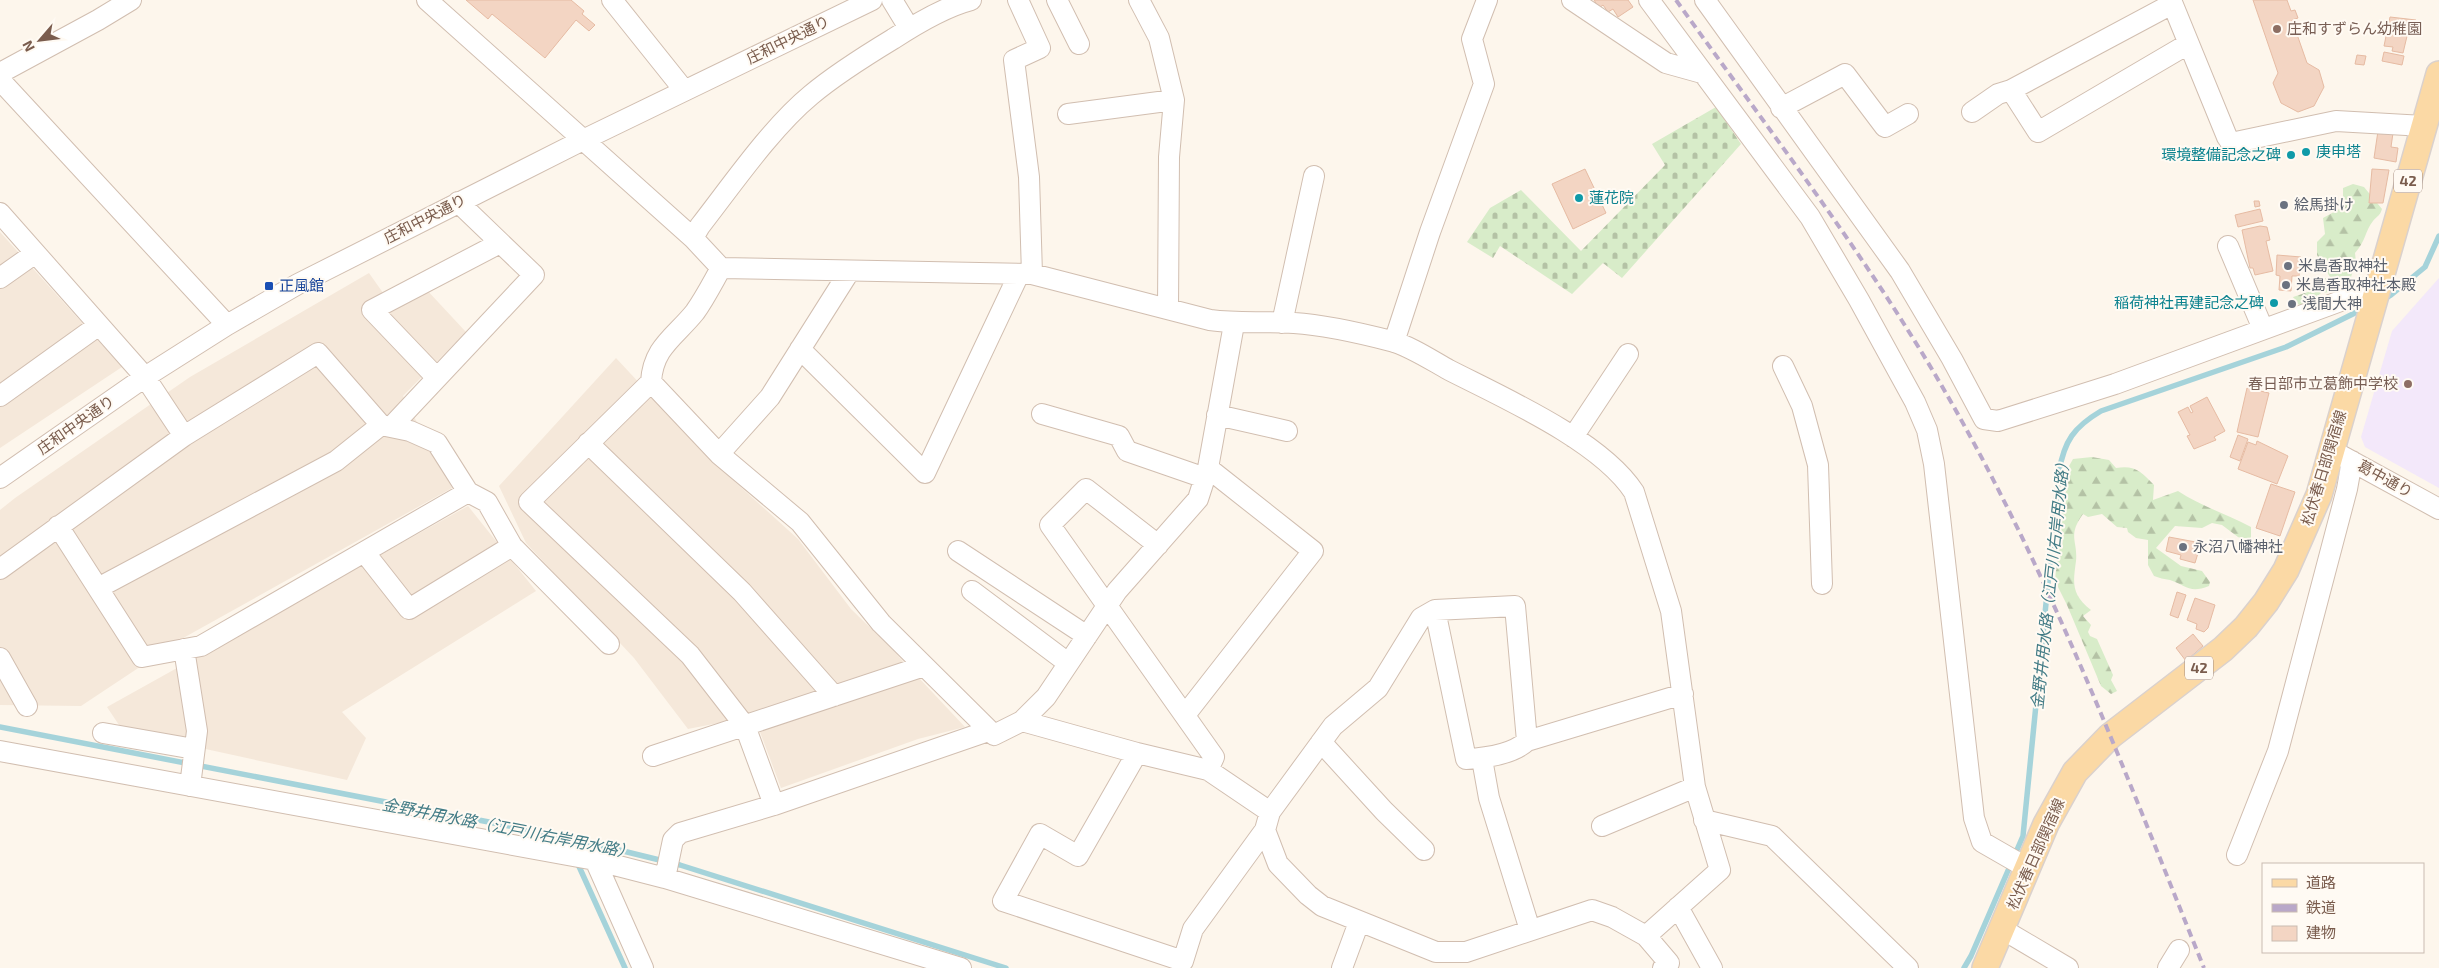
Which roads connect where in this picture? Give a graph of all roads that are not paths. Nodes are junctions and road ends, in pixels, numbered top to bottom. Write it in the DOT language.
graph roads {
  1 [pos="131,0"];
  2 [pos="427,0"];
  3 [pos="612,0"];
  4 [pos="872,0"];
  5 [pos="892,0"];
  6 [pos="971,0"];
  7 [pos="1018,0"];
  8 [pos="1057,0"];
  9 [pos="1139,0"];
  10 [pos="1487,0"];
  11 [pos="1649,0"];
  12 [pos="1705,0"];
  13 [pos="1577,1"];
  14 [pos="2171,2"];
  15 [pos="909,28"];
  16 [pos="1080,44"];
  17 [pos="2188,44"];
  18 [pos="0,73"];
  19 [pos="1702,73"];
  20 [pos="2439,74"];
  21 [pos="0,80"];
  22 [pos="684,90"];
  23 [pos="2011,90"];
  24 [pos="1174,100"];
  25 [pos="1781,108"];
  26 [pos="1972,112"];
  27 [pos="1068,114"];
  28 [pos="1908,114"];
  29 [pos="2424,126"];
  30 [pos="583,140"];
  31 [pos="1314,176"];
  32 [pos="458,202"];
  33 [pos="0,213"];
  34 [pos="693,238"];
  35 [pos="500,242"];
  36 [pos="2228,246"];
  37 [pos="34,254"];
  38 [pos="721,268"];
  39 [pos="849,272"];
  40 [pos="1025,274"];
  41 [pos="0,278"];
  42 [pos="2376,288"];
  43 [pos="1168,309"];
  44 [pos="1282,323"];
  45 [pos="1234,324"];
  46 [pos="100,325"];
  47 [pos="228,325"];
  48 [pos="2263,329"];
  49 [pos="1394,342"];
  50 [pos="800,348"];
  51 [pos="1628,354"];
  52 [pos="1783,366"];
  53 [pos="145,377"];
  54 [pos="437,378"];
  55 [pos="651,382"];
  56 [pos="0,396"];
  57 [pos="1042,414"];
  58 [pos="1218,415"];
  59 [pos="386,426"];
  60 [pos="1287,431"];
  61 [pos="184,436"];
  62 [pos="1572,437"];
  63 [pos="588,444"];
  64 [pos="719,454"];
  65 [pos="2342,456"];
  66 [pos="1206,473"];
  67 [pos="0,478"];
  68 [pos="468,492"];
  69 [pos="2439,509"];
  70 [pos="58,526"];
  71 [pos="1158,545"];
  72 [pos="512,546"];
  73 [pos="958,551"];
  74 [pos="364,553"];
  75 [pos="0,569"];
  76 [pos="1822,584"];
  77 [pos="98,588"];
  78 [pos="972,591"];
  79 [pos="1108,604"];
  80 [pos="1435,610"];
  81 [pos="1086,636"];
  82 [pos="609,644"];
  83 [pos="184,649"];
  84 [pos="0,658"];
  85 [pos="1068,663"];
  86 [pos="924,666"];
  87 [pos="1684,694"];
  88 [pos="834,696"];
  89 [pos="27,706"];
  90 [pos="1185,715"];
  91 [pos="1022,722"];
  92 [pos="745,726"];
  93 [pos="988,731"];
  94 [pos="103,733"];
  95 [pos="1526,741"];
  96 [pos="1321,742"];
  97 [pos="194,749"];
  98 [pos="0,751"];
  99 [pos="1137,754"];
  100 [pos="653,756"];
  101 [pos="1482,759"];
  102 [pos="1208,770"];
  103 [pos="190,786"];
  104 [pos="1695,788"];
  105 [pos="774,804"];
  106 [pos="1704,820"];
  107 [pos="1268,821"];
  108 [pos="1602,826"];
  109 [pos="1424,850"];
  110 [pos="2237,855"];
  111 [pos="595,860"];
  112 [pos="2029,869"];
  113 [pos="665,878"];
  114 [pos="1678,907"];
  115 [pos="1359,922"];
  116 [pos="2002,929"];
  117 [pos="1530,930"];
  118 [pos="1646,936"];
  119 [pos="2179,950"];
  120 [pos="1464,960"];
  121 [pos="643,968"];
  122 [pos="962,968"];
  123 [pos="1342,968"];
  124 [pos="1663,968"];
  125 [pos="1712,968"];
  126 [pos="1908,968"];
  127 [pos="1985,968"];
  128 [pos="2068,968"];
  129 [pos="2168,968"];
  1 -- 18 [label="street"];
  2 -- 30 [label="street"];
  3 -- 22 [label="street"];
  4 -- 22 [label="street, 庄和中央通り"];
  5 -- 15 [label="street"];
  6 -- 15 [label="street"];
  7 -- 40 [label="street"];
  8 -- 16 [label="street"];
  9 -- 24 [label="street"];
  10 -- 49 [label="street"];
  11 -- 19 [label="street"];
  12 -- 25 [label="street"];
  13 -- 19 [label="street"];
  14 -- 17 [label="street"];
  14 -- 23 [label="street"];
  15 -- 34 [label="street"];
  17 -- 23 [label="street"];
  17 -- 29 [label="street"];
  19 -- 112 [label="street"];
  20 -- 29 [label="main road, 松伏春日部関宿線 / 42"];
  21 -- 47 [label="street"];
  22 -- 30 [label="street, 庄和中央通り"];
  23 -- 26 [label="street"];
  24 -- 27 [label="street"];
  24 -- 43 [label="street"];
  25 -- 28 [label="street"];
  25 -- 48 [label="street"];
  29 -- 42 [label="main road, 松伏春日部関宿線 / 42"];
  30 -- 32 [label="street, 庄和中央通り"];
  30 -- 34 [label="street"];
  31 -- 44 [label="street"];
  32 -- 35 [label="street"];
  32 -- 47 [label="street, 庄和中央通り"];
  33 -- 37 [label="street"];
  34 -- 38 [label="street"];
  35 -- 54 [label="street"];
  35 -- 54 [label="street"];
  36 -- 48 [label="street"];
  37 -- 41 [label="street"];
  37 -- 46 [label="street"];
  38 -- 39 [label="street"];
  38 -- 55 [label="street"];
  39 -- 40 [label="street"];
  39 -- 50 [label="street"];
  40 -- 43 [label="street"];
  40 -- 50 [label="street"];
  42 -- 48 [label="street"];
  42 -- 65 [label="main road, 松伏春日部関宿線 / 42"];
  43 -- 45 [label="street"];
  44 -- 45 [label="street"];
  44 -- 49 [label="street"];
  45 -- 58 [label="street"];
  46 -- 53 [label="street"];
  46 -- 56 [label="street"];
  47 -- 53 [label="street, 庄和中央通り"];
  49 -- 62 [label="street"];
  50 -- 64 [label="street"];
  51 -- 62 [label="street"];
  52 -- 76 [label="street"];
  53 -- 61 [label="street"];
  53 -- 67 [label="street, 庄和中央通り"];
  54 -- 59 [label="street"];
  55 -- 63 [label="street"];
  55 -- 64 [label="street"];
  57 -- 66 [label="street"];
  58 -- 60 [label="street"];
  58 -- 66 [label="street"];
  59 -- 61 [label="street"];
  59 -- 68 [label="street"];
  59 -- 77 [label="street"];
  61 -- 70 [label="street"];
  62 -- 87 [label="street"];
  63 -- 88 [label="street"];
  63 -- 92 [label="street"];
  64 -- 86 [label="street"];
  65 -- 69 [label="street, 葛中通り"];
  65 -- 110 [label="street"];
  65 -- 112 [label="main road, 松伏春日部関宿線 / 42"];
  66 -- 71 [label="street"];
  66 -- 90 [label="street"];
  68 -- 72 [label="street"];
  68 -- 74 [label="street"];
  70 -- 75 [label="street"];
  70 -- 77 [label="street"];
  71 -- 79 [label="street"];
  71 -- 79 [label="street"];
  72 -- 74 [label="street"];
  72 -- 82 [label="street"];
  73 -- 81 [label="street"];
  74 -- 83 [label="street"];
  77 -- 83 [label="street"];
  78 -- 85 [label="street"];
  79 -- 81 [label="street"];
  79 -- 90 [label="street"];
  80 -- 95 [label="street"];
  80 -- 96 [label="street"];
  80 -- 101 [label="street"];
  81 -- 85 [label="street"];
  83 -- 97 [label="street"];
  84 -- 89 [label="street"];
  85 -- 91 [label="street"];
  86 -- 88 [label="street"];
  86 -- 93 [label="street"];
  87 -- 95 [label="street"];
  87 -- 104 [label="street"];
  88 -- 92 [label="street"];
  90 -- 102 [label="street"];
  91 -- 93 [label="street"];
  91 -- 99 [label="street"];
  92 -- 100 [label="street"];
  92 -- 105 [label="street"];
  93 -- 105 [label="street"];
  94 -- 97 [label="street"];
  95 -- 101 [label="street"];
  96 -- 107 [label="street"];
  96 -- 109 [label="street"];
  97 -- 103 [label="street"];
  98 -- 103 [label="street"];
  99 -- 102 [label="street"];
  99 -- 107 [label="street"];
  101 -- 117 [label="street"];
  102 -- 107 [label="street"];
  103 -- 111 [label="street"];
  104 -- 106 [label="street"];
  104 -- 108 [label="street"];
  105 -- 113 [label="street"];
  106 -- 114 [label="street"];
  106 -- 126 [label="street"];
  107 -- 115 [label="street"];
  111 -- 113 [label="street"];
  111 -- 121 [label="street"];
  112 -- 116 [label="main road, 松伏春日部関宿線 / 42"];
  113 -- 122 [label="street"];
  114 -- 118 [label="street"];
  114 -- 125 [label="street"];
  115 -- 120 [label="street"];
  115 -- 123 [label="street"];
  116 -- 127 [label="main road, 松伏春日部関宿線 / 42"];
  116 -- 128 [label="street"];
  117 -- 118 [label="street"];
  117 -- 120 [label="street"];
  118 -- 124 [label="street"];
  119 -- 129 [label="street"];
}
